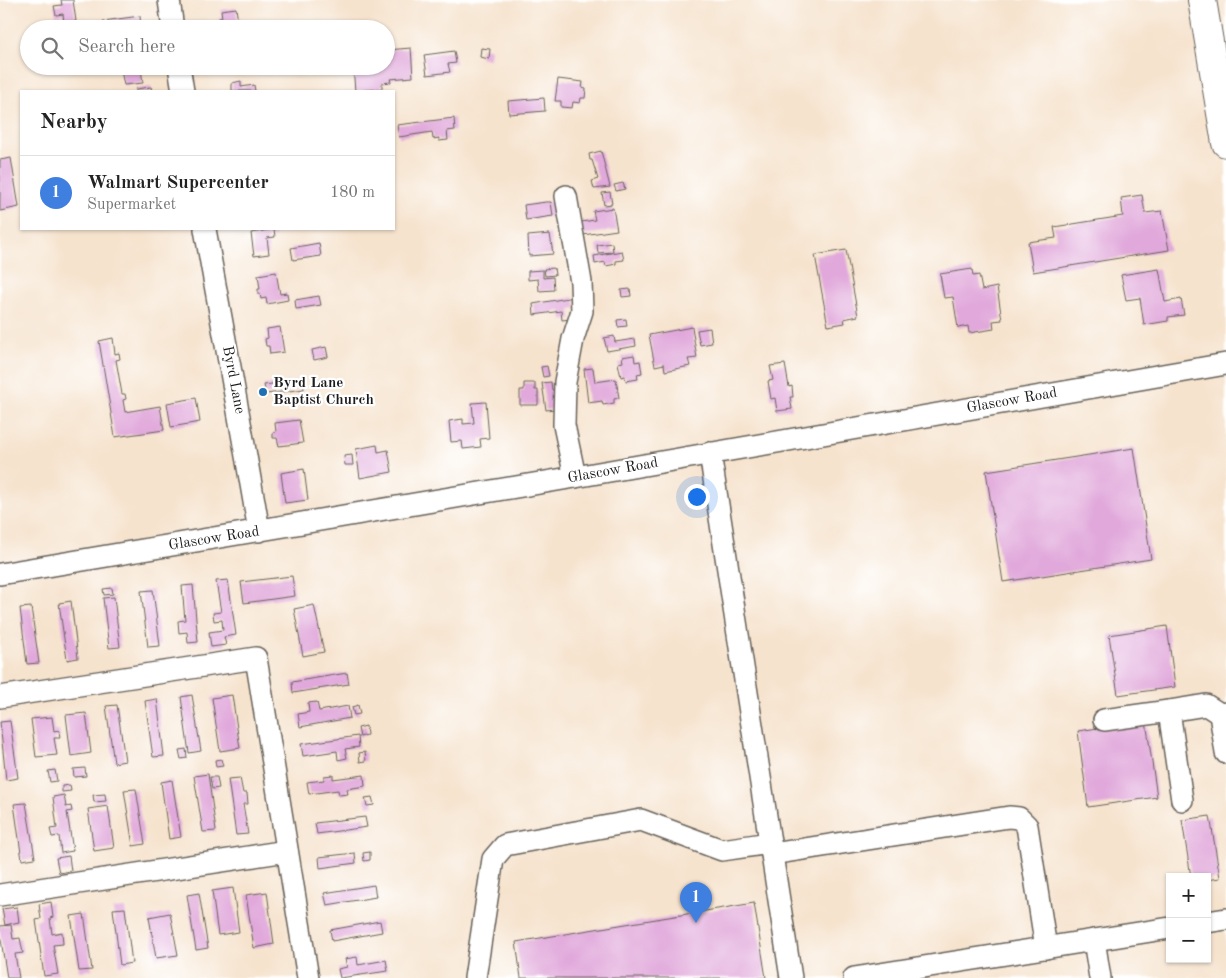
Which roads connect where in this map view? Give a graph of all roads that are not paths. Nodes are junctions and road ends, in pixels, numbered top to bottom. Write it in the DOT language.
graph roads {
  1 [pos="169,0"];
  2 [pos="1202,0"];
  3 [pos="172,20"];
  4 [pos="180,75"];
  5 [pos="183,90"];
  6 [pos="1226,142"];
  7 [pos="566,196"];
  8 [pos="205,230"];
  9 [pos="1226,364"];
  10 [pos="710,453"];
  11 [pos="575,477"];
  12 [pos="259,532"];
  13 [pos="0,574"];
  14 [pos="0,697"];
  15 [pos="1169,711"];
  16 [pos="1223,714"];
  17 [pos="1104,720"];
  18 [pos="1226,753"];
  19 [pos="1182,800"];
  20 [pos="771,848"];
  21 [pos="288,851"];
  22 [pos="0,895"];
  23 [pos="1226,919"];
  24 [pos="1211,921"];
  25 [pos="1166,929"];
  26 [pos="1094,940"];
  27 [pos="1046,948"];
  28 [pos="308,978"];
  29 [pos="475,978"];
  30 [pos="791,978"];
  31 [pos="854,978"];
  32 [pos="1100,978"];
  1 -- 3 [label="street"];
  2 -- 6 [label="highway"];
  4 -- 5 [label="street"];
  7 -- 11 [label="street"];
  8 -- 12 [label="street, Byrd Lane"];
  9 -- 10 [label="street, Glascow Road"];
  10 -- 11 [label="street, Glascow Road"];
  10 -- 20 [label="street"];
  11 -- 12 [label="street, Glascow Road"];
  12 -- 13 [label="street, Glascow Road"];
  14 -- 21 [label="street"];
  15 -- 16 [label="street"];
  15 -- 17 [label="street"];
  15 -- 19 [label="street"];
  16 -- 18 [label="street"];
  20 -- 27 [label="street"];
  20 -- 29 [label="street"];
  20 -- 30 [label="street"];
  21 -- 22 [label="street"];
  21 -- 28 [label="street"];
  23 -- 24 [label="street"];
  25 -- 26 [label="street"];
  26 -- 27 [label="street"];
  26 -- 32 [label="street"];
  27 -- 31 [label="street"];
}
